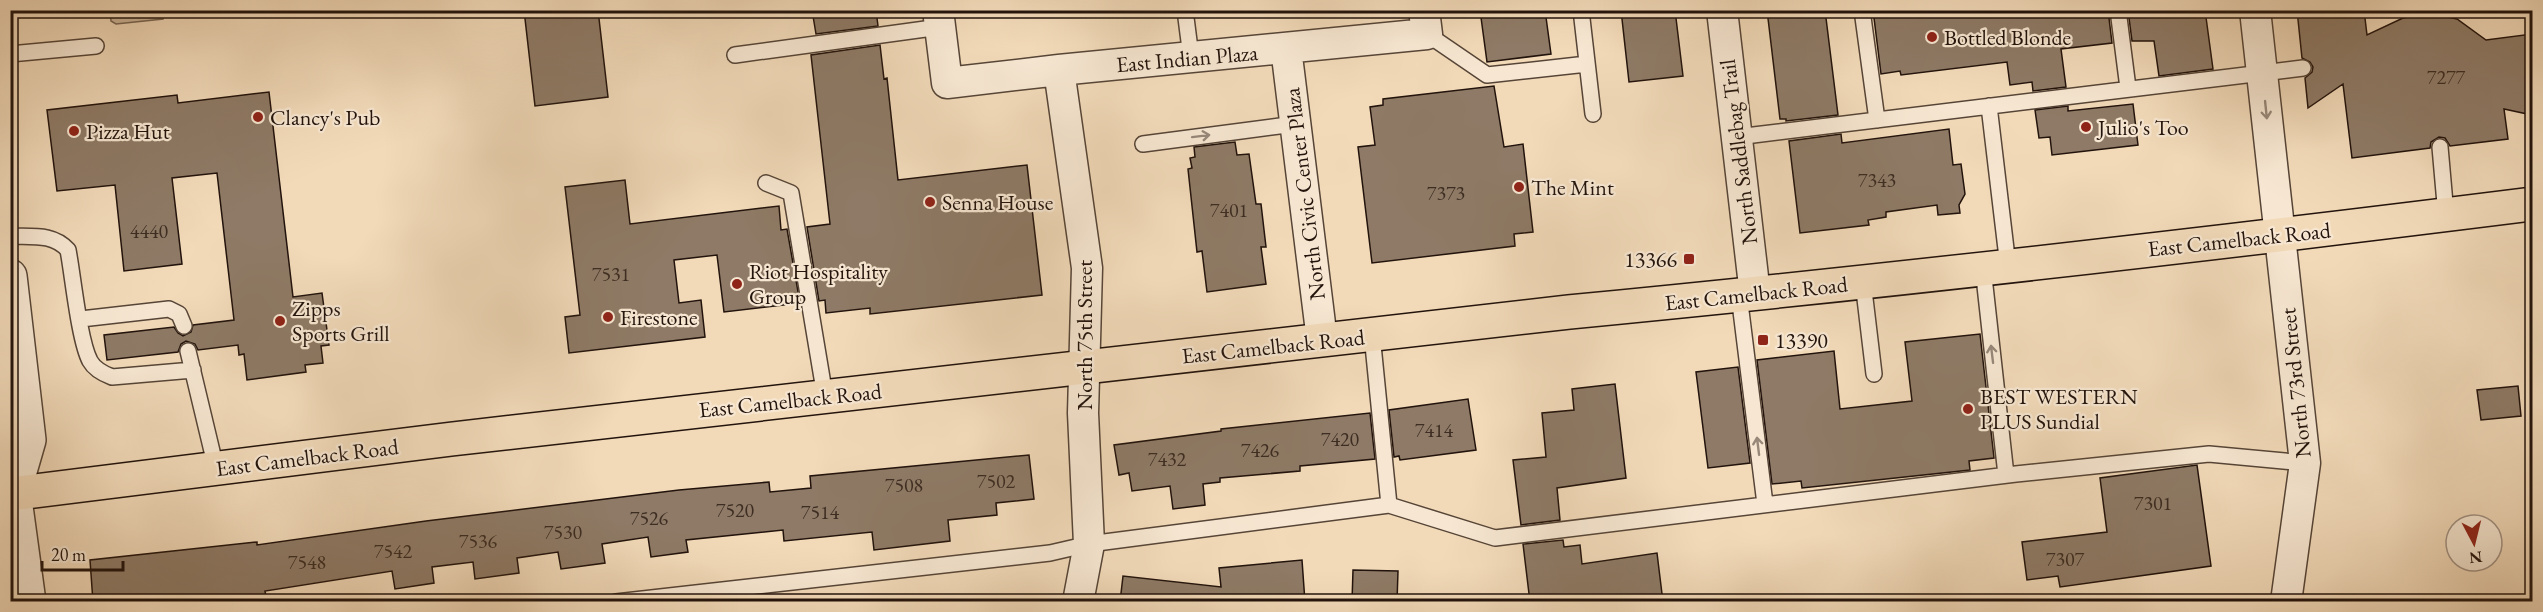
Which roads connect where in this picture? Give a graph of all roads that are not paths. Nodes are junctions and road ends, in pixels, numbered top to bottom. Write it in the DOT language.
graph roads {
  1 [pos="1185,10"];
  2 [pos="1581,10"];
  3 [pos="1722,10"];
  4 [pos="1862,10"];
  5 [pos="2118,10"];
  6 [pos="2255,10"];
  7 [pos="939,19"];
  8 [pos="1425,22"];
  9 [pos="96,46"];
  10 [pos="1286,48"];
  11 [pos="10,54"];
  12 [pos="735,55"];
  13 [pos="1191,57"];
  14 [pos="1587,64"];
  15 [pos="2303,68"];
  16 [pos="1059,70"];
  17 [pos="2262,74"];
  18 [pos="2128,88"];
  19 [pos="1989,106"];
  20 [pos="1593,114"];
  21 [pos="1876,120"];
  22 [pos="1295,124"];
  23 [pos="1737,137"];
  24 [pos="1143,144"];
  25 [pos="2440,147"];
  26 [pos="766,183"];
  27 [pos="2532,204"];
  28 [pos="2446,215"];
  29 [pos="10,236"];
  30 [pos="2279,236"];
  31 [pos="1995,267"];
  32 [pos="10,276"];
  33 [pos="1863,282"];
  34 [pos="1747,295"];
  35 [pos="81,319"];
  36 [pos="184,326"];
  37 [pos="1372,335"];
  38 [pos="1322,340"];
  39 [pos="188,351"];
  40 [pos="1085,367"];
  41 [pos="193,370"];
  42 [pos="1874,374"];
  43 [pos="825,396"];
  44 [pos="2305,463"];
  45 [pos="216,468"];
  46 [pos="2006,475"];
  47 [pos="11,491"];
  48 [pos="1765,504"];
  49 [pos="1389,505"];
  50 [pos="1089,544"];
  51 [pos="29,602"];
  52 [pos="616,602"];
  53 [pos="1078,602"];
  54 [pos="2286,602"];
  1 -- 13 [label="lane"];
  2 -- 14 [label="lane"];
  3 -- 23 [label="street, North Saddlebag Trail"];
  4 -- 21 [label="lane"];
  5 -- 18 [label="lane"];
  6 -- 17 [label="street, North 73rd Street"];
  7 -- 12 [label="lane"];
  7 -- 16 [label="street, East Indian Plaza"];
  8 -- 10 [label="street, East Indian Plaza"];
  8 -- 14 [label="lane"];
  9 -- 11 [label="lane"];
  10 -- 13 [label="street, East Indian Plaza"];
  10 -- 22 [label="street, North Civic Center Plaza"];
  13 -- 16 [label="street, East Indian Plaza"];
  14 -- 20 [label="lane"];
  15 -- 17 [label="lane"];
  16 -- 40 [label="street, North 75th Street"];
  17 -- 18 [label="lane"];
  17 -- 30 [label="street, North 73rd Street, one-way"];
  18 -- 19 [label="lane"];
  19 -- 21 [label="lane"];
  19 -- 31 [label="lane"];
  21 -- 23 [label="lane"];
  24 -- 22 [label="lane, one-way"];
  22 -- 38 [label="street, North Civic Center Plaza"];
  23 -- 34 [label="street, North Saddlebag Trail"];
  25 -- 28 [label="lane"];
  26 -- 43 [label="lane"];
  27 -- 28 [label="main road, East Camelback Road"];
  28 -- 30 [label="main road, East Camelback Road"];
  29 -- 35 [label="lane"];
  30 -- 31 [label="main road, East Camelback Road"];
  30 -- 44 [label="street, North 73rd Street"];
  31 -- 33 [label="main road, East Camelback Road"];
  46 -- 31 [label="lane, one-way"];
  32 -- 47 [label="street"];
  33 -- 34 [label="main road, East Camelback Road"];
  33 -- 42 [label="lane"];
  34 -- 37 [label="main road, East Camelback Road"];
  48 -- 34 [label="lane, one-way"];
  35 -- 36 [label="lane"];
  35 -- 41 [label="lane"];
  37 -- 38 [label="main road, East Camelback Road"];
  37 -- 49 [label="lane"];
  38 -- 40 [label="main road, East Camelback Road"];
  39 -- 41 [label="lane"];
  40 -- 43 [label="main road, East Camelback Road"];
  40 -- 50 [label="street, North 75th Street"];
  41 -- 45 [label="lane"];
  43 -- 45 [label="main road, East Camelback Road"];
  44 -- 46 [label="lane"];
  44 -- 54 [label="street, North 73rd Street"];
  45 -- 47 [label="main road, East Camelback Road"];
  46 -- 48 [label="lane"];
  47 -- 51 [label="street"];
  48 -- 49 [label="lane"];
  49 -- 50 [label="lane"];
  50 -- 52 [label="lane"];
  50 -- 53 [label="street, North 75th Street"];
}
